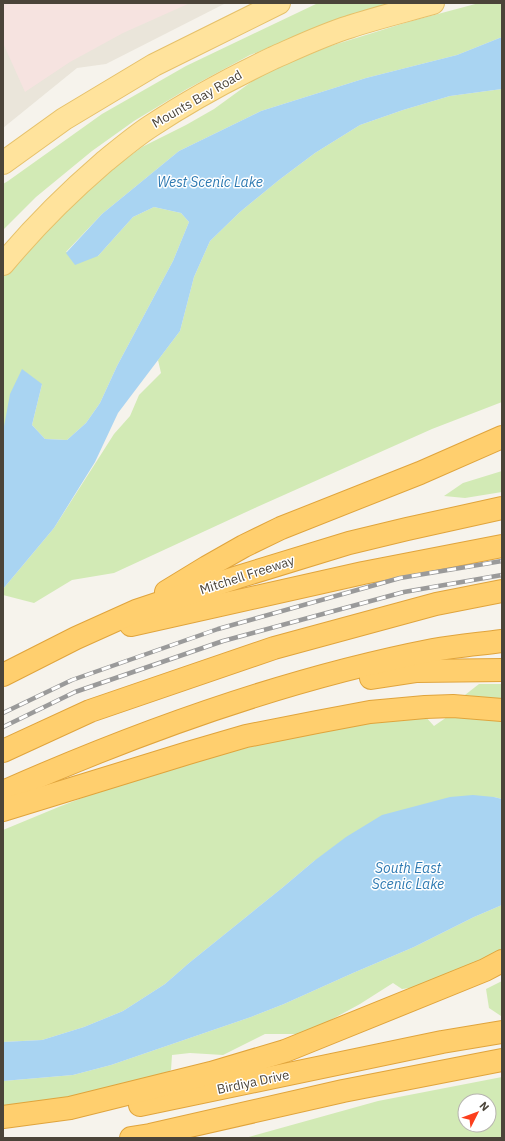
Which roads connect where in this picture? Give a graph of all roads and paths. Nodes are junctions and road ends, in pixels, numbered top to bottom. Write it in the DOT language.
graph roads {
  1 [pos="279,3"];
  2 [pos="434,3"];
  3 [pos="3,163"];
  4 [pos="3,264"];
  5 [pos="502,437"];
  6 [pos="502,448"];
  7 [pos="420,473"];
  8 [pos="502,508"];
  9 [pos="502,546"];
  10 [pos="502,591"];
  11 [pos="136,611"];
  12 [pos="76,638"];
  13 [pos="502,641"];
  14 [pos="502,670"];
  15 [pos="3,675"];
  16 [pos="254,696"];
  17 [pos="502,710"];
  18 [pos="3,751"];
  19 [pos="3,792"];
  20 [pos="3,810"];
  21 [pos="502,961"];
  22 [pos="502,1032"];
  23 [pos="502,1060"];
  24 [pos="3,1118"];
  25 [pos="3,1124"];
  26 [pos="131,1138"];
  1 -- 3 [label="main road"];
  2 -- 4 [label="main road, Mounts Bay Road"];
  5 -- 7 [label="highway"];
  6 -- 7 [label="highway"];
  7 -- 11 [label="highway"];
  8 -- 11 [label="highway, Mitchell Freeway"];
  9 -- 12 [label="highway"];
  10 -- 18 [label="highway"];
  11 -- 12 [label="highway, Mitchell Freeway"];
  12 -- 15 [label="highway, Mitchell Freeway"];
  13 -- 16 [label="highway"];
  14 -- 16 [label="highway"];
  16 -- 19 [label="highway"];
  17 -- 20 [label="highway"];
  21 -- 24 [label="highway"];
  22 -- 25 [label="highway, Birdiya Drive"];
  23 -- 26 [label="highway"];
}
